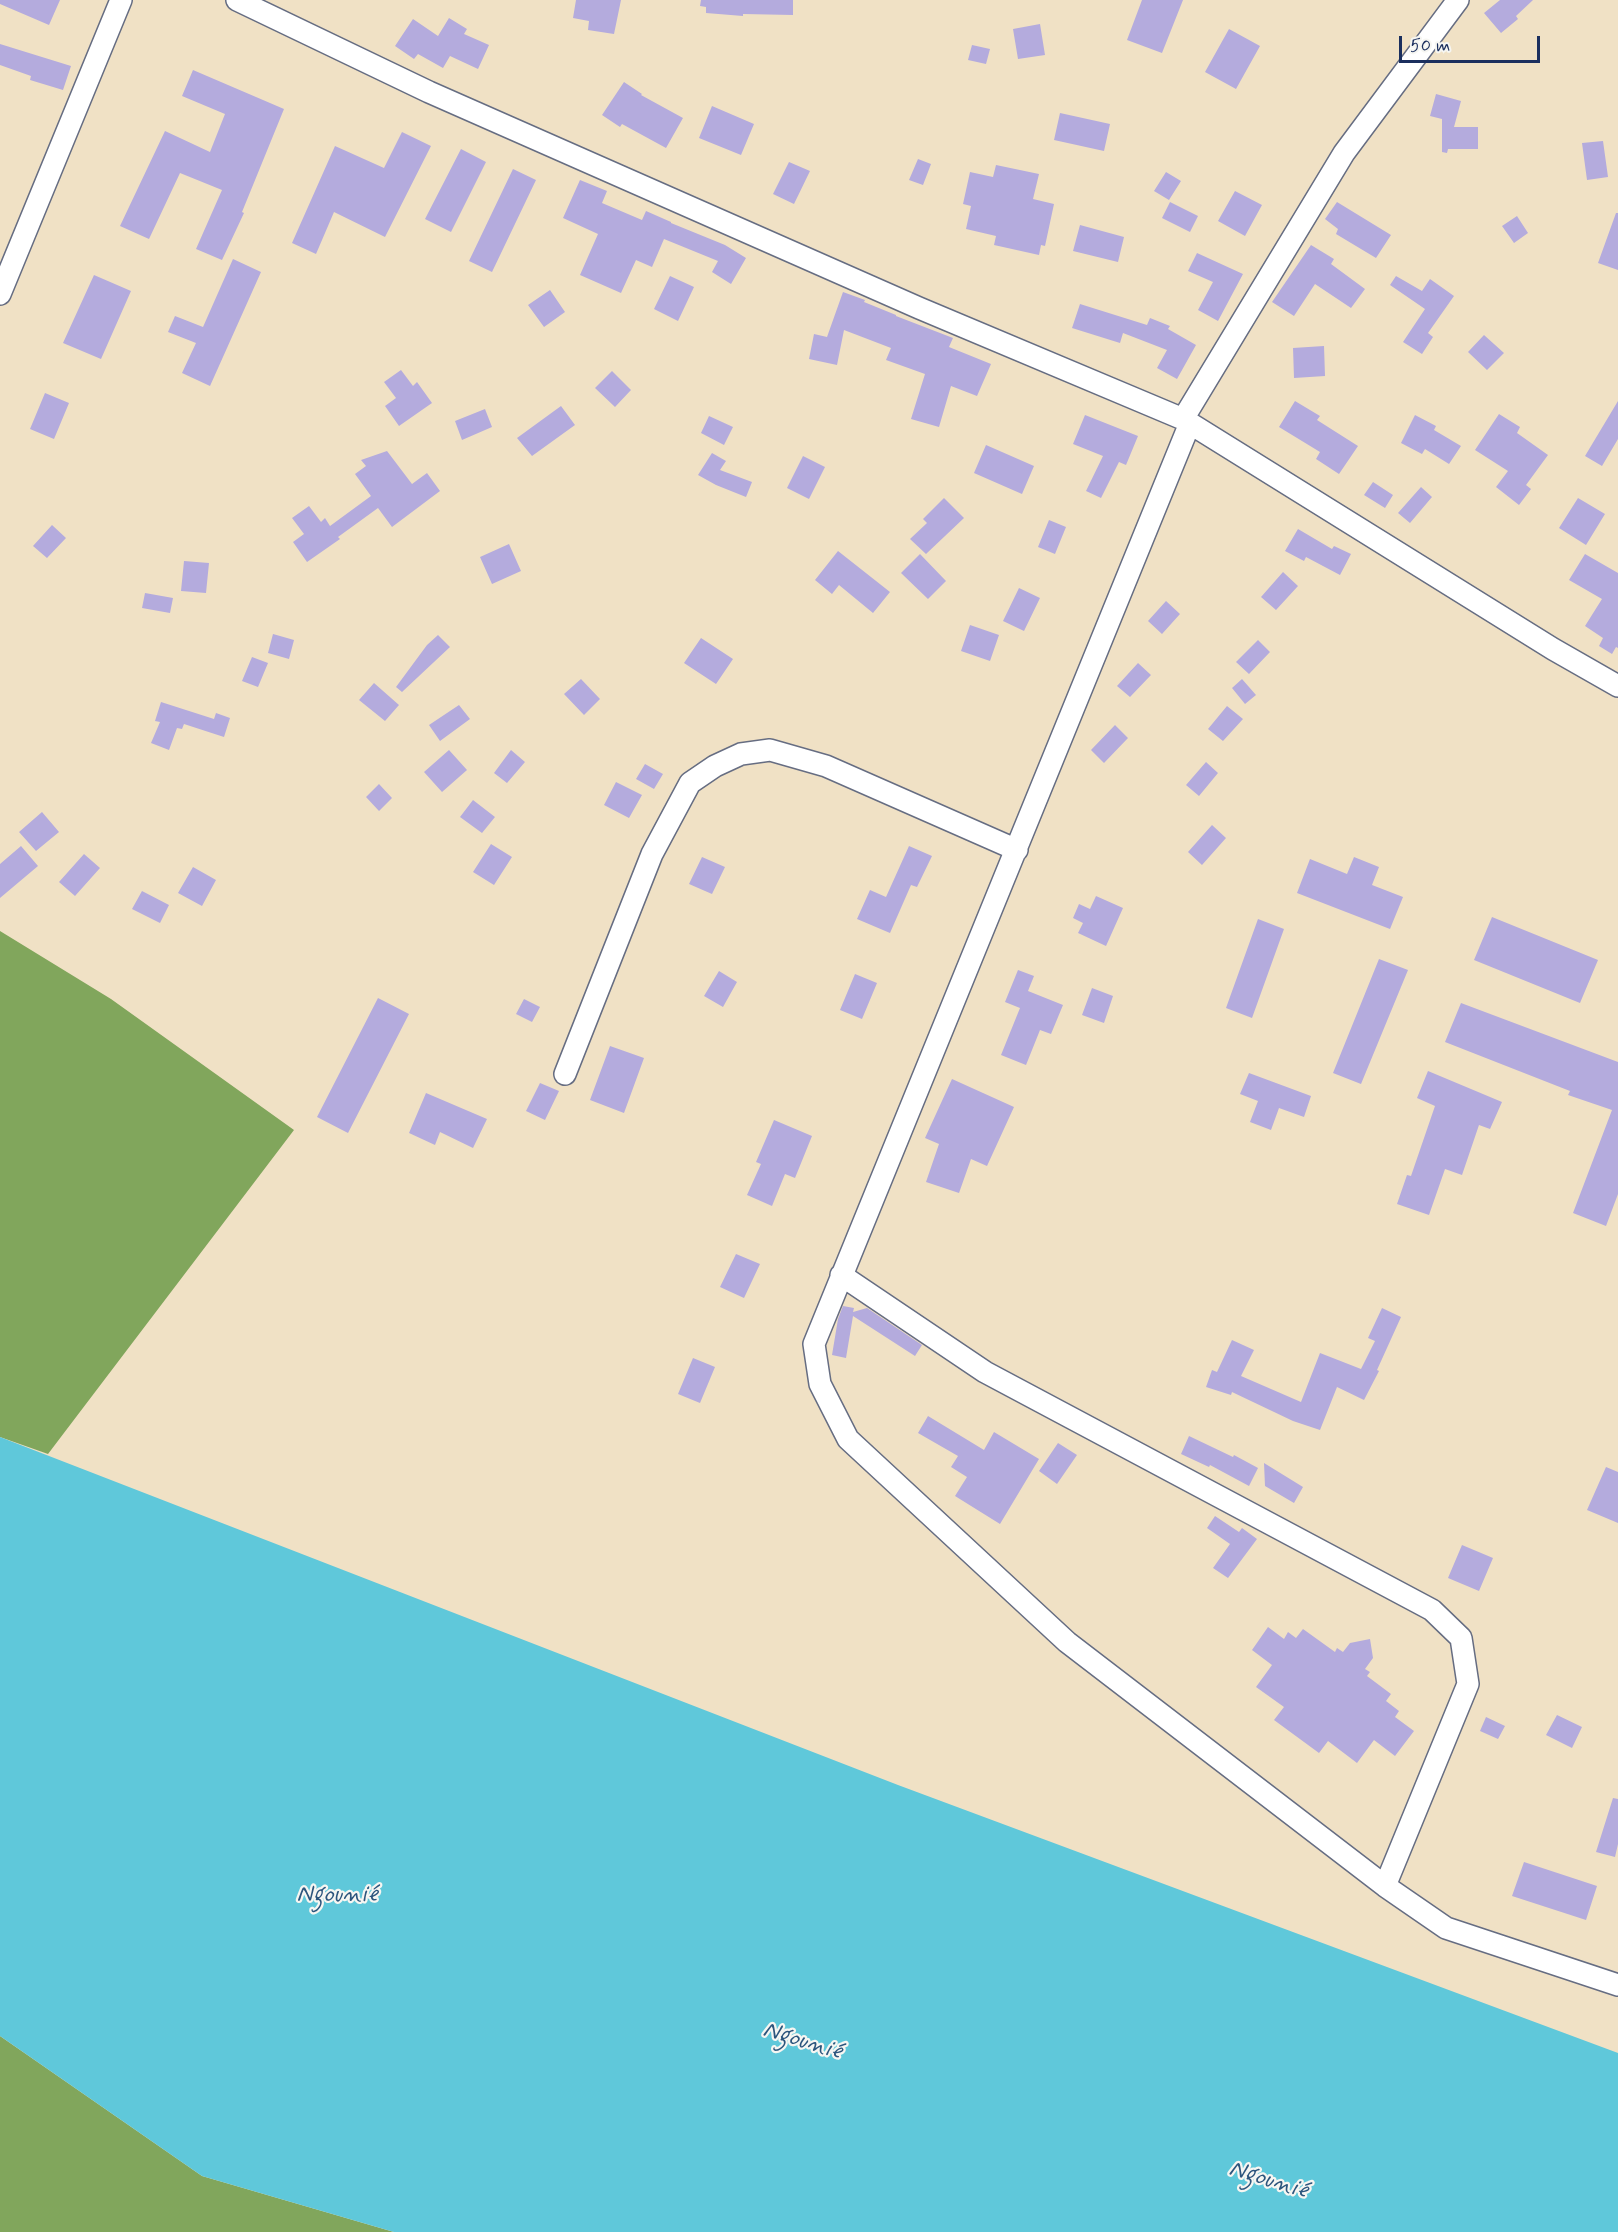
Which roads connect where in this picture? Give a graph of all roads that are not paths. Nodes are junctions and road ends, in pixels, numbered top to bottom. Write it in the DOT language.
graph roads {
  1 [pos="121,0"];
  2 [pos="237,0"];
  3 [pos="1458,0"];
  4 [pos="0,294"];
  5 [pos="1187,421"];
  6 [pos="1618,686"];
  7 [pos="1017,850"];
  8 [pos="565,1074"];
  9 [pos="841,1275"];
  10 [pos="1385,1886"];
  11 [pos="1618,1985"];
  1 -- 4 [label="street"];
  2 -- 5 [label="street"];
  3 -- 5 [label="street"];
  5 -- 6 [label="street"];
  5 -- 7 [label="street"];
  7 -- 8 [label="street"];
  7 -- 9 [label="street"];
  9 -- 10 [label="street"];
  9 -- 10 [label="street"];
  10 -- 11 [label="street"];
}
